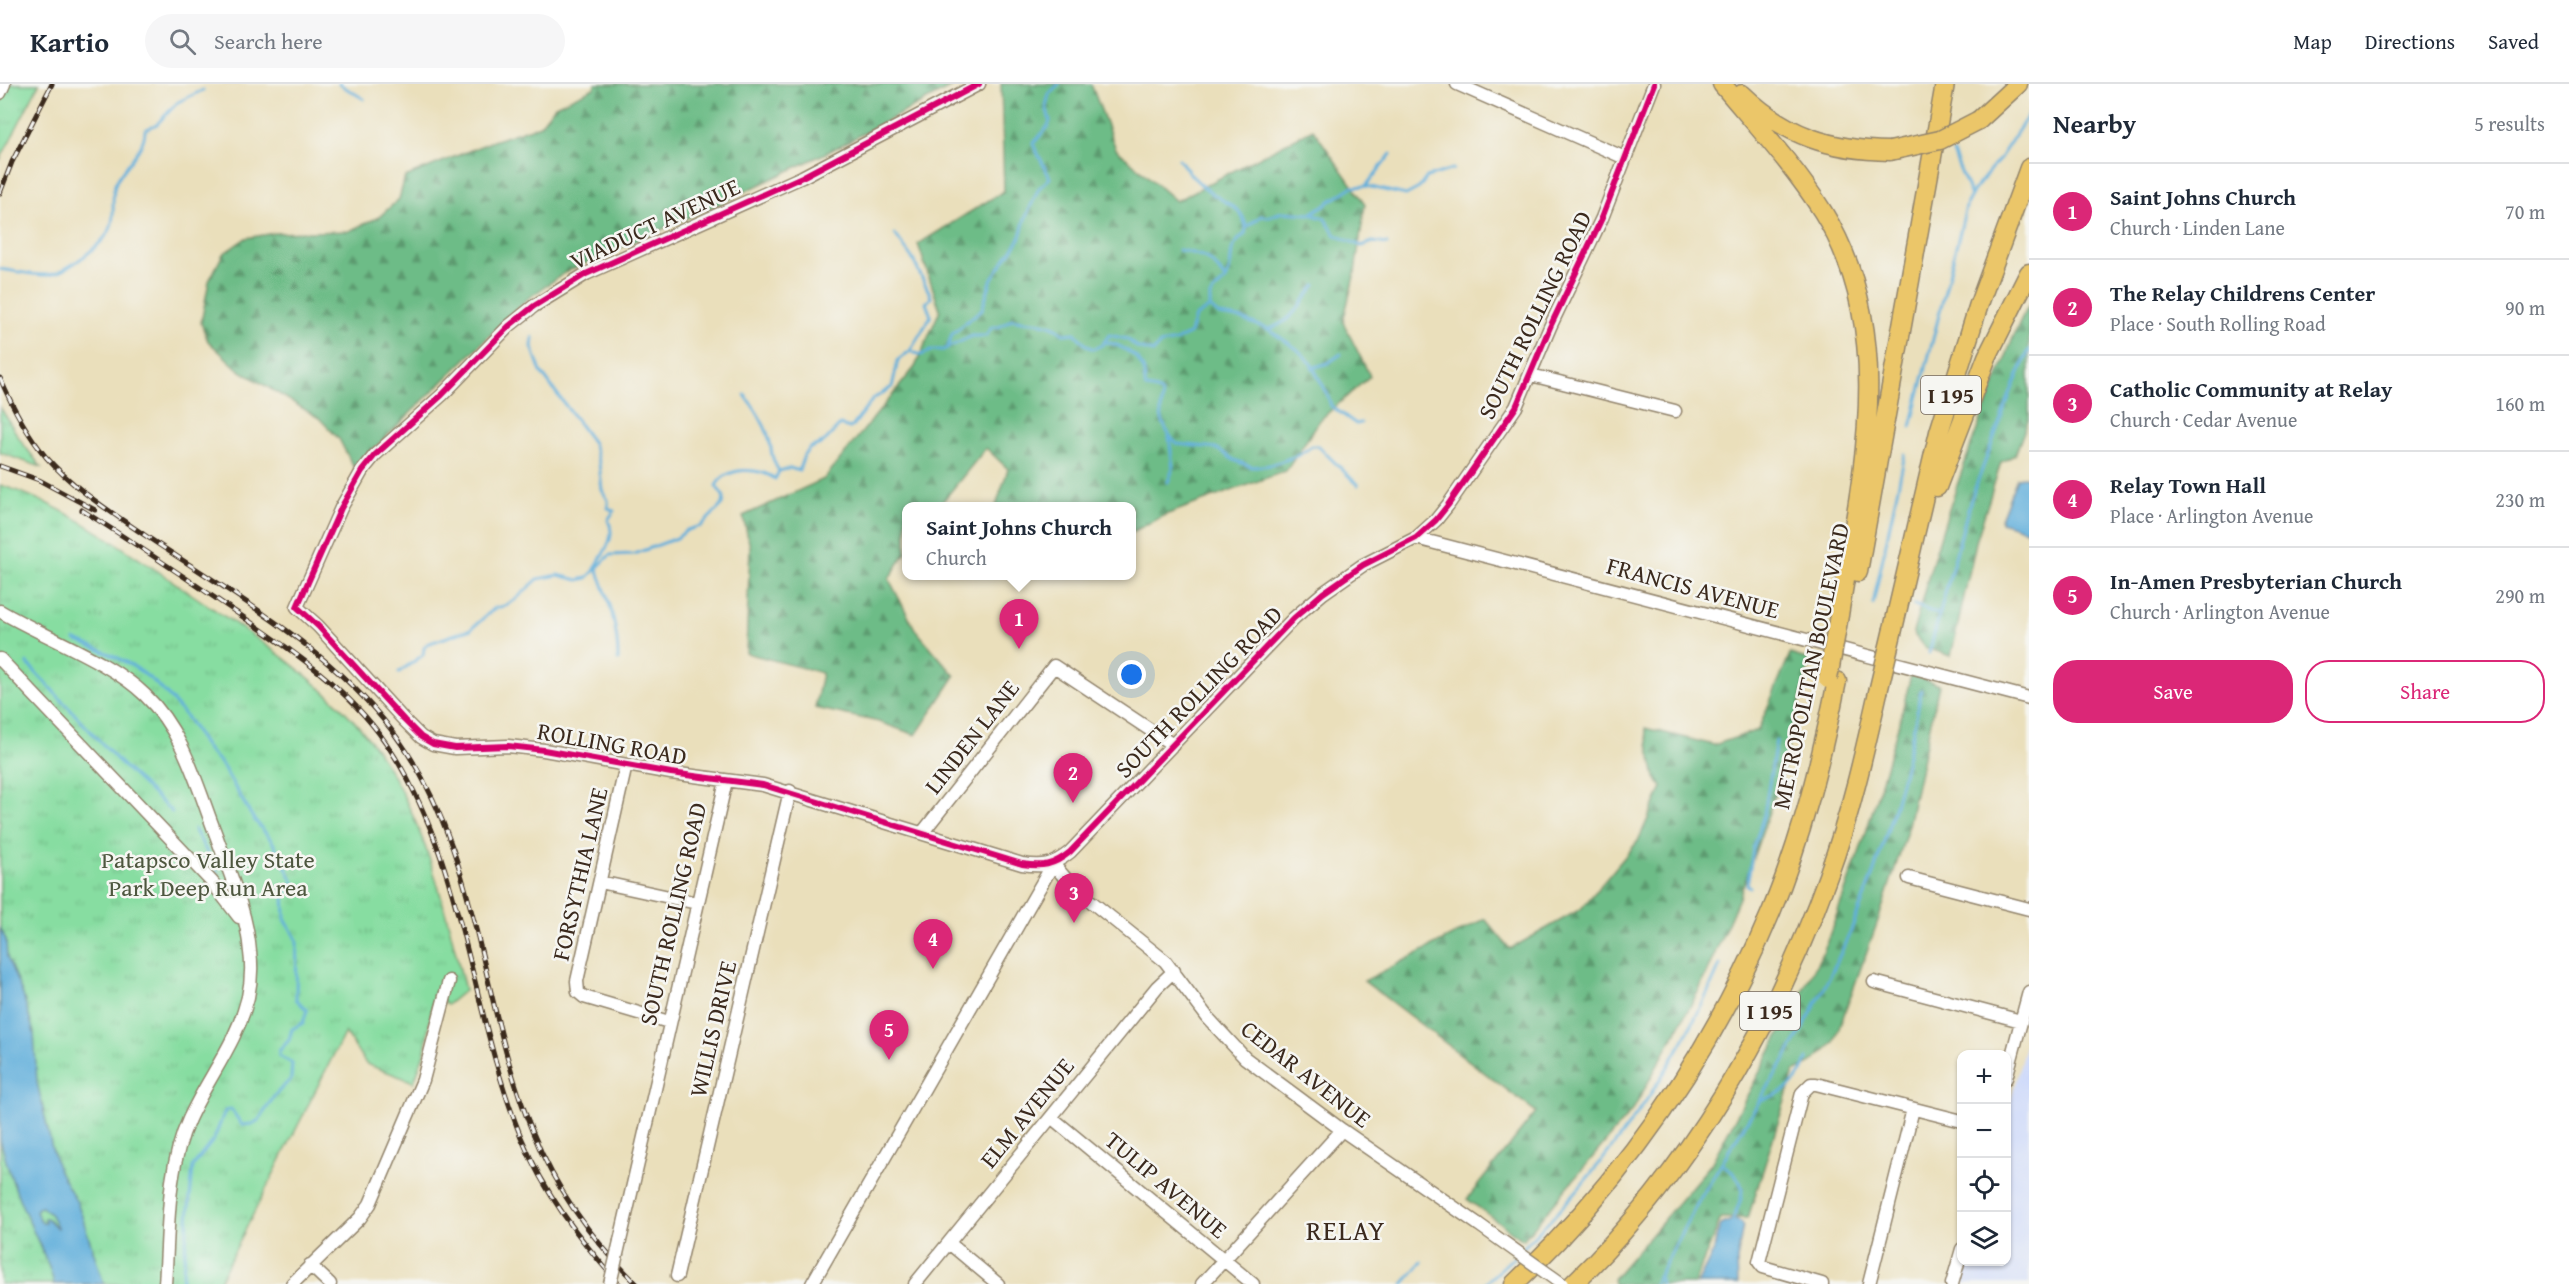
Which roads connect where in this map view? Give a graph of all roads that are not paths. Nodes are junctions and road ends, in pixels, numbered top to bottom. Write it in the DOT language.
graph roads {
  1 [pos="4,84"];
  2 [pos="980,84"];
  3 [pos="1456,84"];
  4 [pos="1654,84"];
  5 [pos="1722,84"];
  6 [pos="1732,84"];
  7 [pos="1945,84"];
  8 [pos="1951,84"];
  9 [pos="2018,84"];
  10 [pos="0,93"];
  11 [pos="1625,159"];
  12 [pos="1930,165"];
  13 [pos="2029,168"];
  14 [pos="2029,273"];
  15 [pos="1531,375"];
  16 [pos="1675,411"];
  17 [pos="1416,538"];
  18 [pos="297,607"];
  19 [pos="0,611"];
  20 [pos="1844,617"];
  21 [pos="1893,629"];
  22 [pos="0,658"];
  23 [pos="2029,698"];
  24 [pos="1173,745"];
  25 [pos="626,765"];
  26 [pos="726,780"];
  27 [pos="790,791"];
  28 [pos="923,832"];
  29 [pos="1053,864"];
  30 [pos="1910,878"];
  31 [pos="600,882"];
  32 [pos="697,903"];
  33 [pos="2029,909"];
  34 [pos="245,926"];
  35 [pos="1174,971"];
  36 [pos="448,981"];
  37 [pos="1874,982"];
  38 [pos="2029,992"];
  39 [pos="669,1022"];
  40 [pos="2021,1022"];
  41 [pos="2011,1062"];
  42 [pos="1913,1109"];
  43 [pos="1051,1118"];
  44 [pos="1957,1120"];
  45 [pos="1342,1130"];
  46 [pos="949,1243"];
  47 [pos="1224,1260"];
  48 [pos="310,1265"];
  49 [pos="1957,1266"];
  50 [pos="677,1276"];
  51 [pos="1784,1279"];
  52 [pos="165,1284"];
  53 [pos="292,1284"];
  54 [pos="330,1284"];
  55 [pos="610,1284"];
  56 [pos="812,1284"];
  57 [pos="915,1284"];
  58 [pos="998,1284"];
  59 [pos="1202,1284"];
  60 [pos="1253,1284"];
  61 [pos="1515,1284"];
  62 [pos="1562,1284"];
  63 [pos="1573,1284"];
  64 [pos="1822,1284"];
  65 [pos="1869,1284"];
  66 [pos="1952,1284"];
  1 -- 10 [label="street"];
  2 -- 18 [label="street, VIADUCT AVENUE"];
  3 -- 11 [label="street"];
  4 -- 11 [label="street, SOUTH ROLLING ROAD"];
  5 -- 20 [label="highway"];
  6 -- 9 [label="highway, bridge"];
  7 -- 12 [label="highway, METROPOLITAN BOULEVARD"];
  8 -- 12 [label="highway"];
  11 -- 15 [label="street, SOUTH ROLLING ROAD"];
  12 -- 20 [label="highway, METROPOLITAN BOULEVARD / I 195"];
  13 -- 21 [label="highway, I 195"];
  14 -- 21 [label="highway"];
  15 -- 16 [label="street"];
  15 -- 17 [label="street, SOUTH ROLLING ROAD"];
  17 -- 23 [label="street, FRANCIS AVENUE"];
  17 -- 24 [label="street, SOUTH ROLLING ROAD"];
  18 -- 25 [label="street, ROLLING ROAD"];
  19 -- 34 [label="street"];
  20 -- 61 [label="highway, METROPOLITAN BOULEVARD / I 195"];
  21 -- 63 [label="highway, I 195, bridge"];
  22 -- 34 [label="street"];
  24 -- 28 [label="street, LINDEN LANE"];
  24 -- 29 [label="street, SOUTH ROLLING ROAD"];
  25 -- 26 [label="street, ROLLING ROAD"];
  25 -- 31 [label="street, FORSYTHIA LANE"];
  26 -- 27 [label="street, SOUTH ROLLING ROAD"];
  26 -- 32 [label="street, SOUTH ROLLING ROAD"];
  27 -- 28 [label="street, SOUTH ROLLING ROAD"];
  27 -- 50 [label="street, WILLIS DRIVE"];
  28 -- 29 [label="street, SOUTH ROLLING ROAD"];
  29 -- 35 [label="street, CEDAR AVENUE"];
  29 -- 56 [label="street"];
  30 -- 33 [label="street"];
  31 -- 32 [label="street"];
  31 -- 39 [label="street, FORSYTHIA LANE"];
  32 -- 39 [label="street, SOUTH ROLLING ROAD"];
  34 -- 52 [label="street"];
  35 -- 43 [label="street, ELM AVENUE"];
  35 -- 45 [label="street, CEDAR AVENUE"];
  36 -- 48 [label="street"];
  37 -- 40 [label="street"];
  38 -- 40 [label="street"];
  39 -- 55 [label="street, SOUTH ROLLING ROAD, bridge"];
  40 -- 41 [label="street"];
  42 -- 44 [label="street"];
  42 -- 51 [label="street"];
  42 -- 65 [label="street"];
  43 -- 46 [label="street, ELM AVENUE"];
  43 -- 47 [label="street, TULIP AVENUE"];
  45 -- 47 [label="street"];
  45 -- 62 [label="street, CEDAR AVENUE, bridge"];
  46 -- 57 [label="street, ELM AVENUE"];
  46 -- 58 [label="street"];
  47 -- 59 [label="street"];
  47 -- 60 [label="street, TULIP AVENUE"];
  48 -- 53 [label="street"];
  48 -- 54 [label="street"];
  49 -- 66 [label="street"];
  51 -- 64 [label="street"];
}
